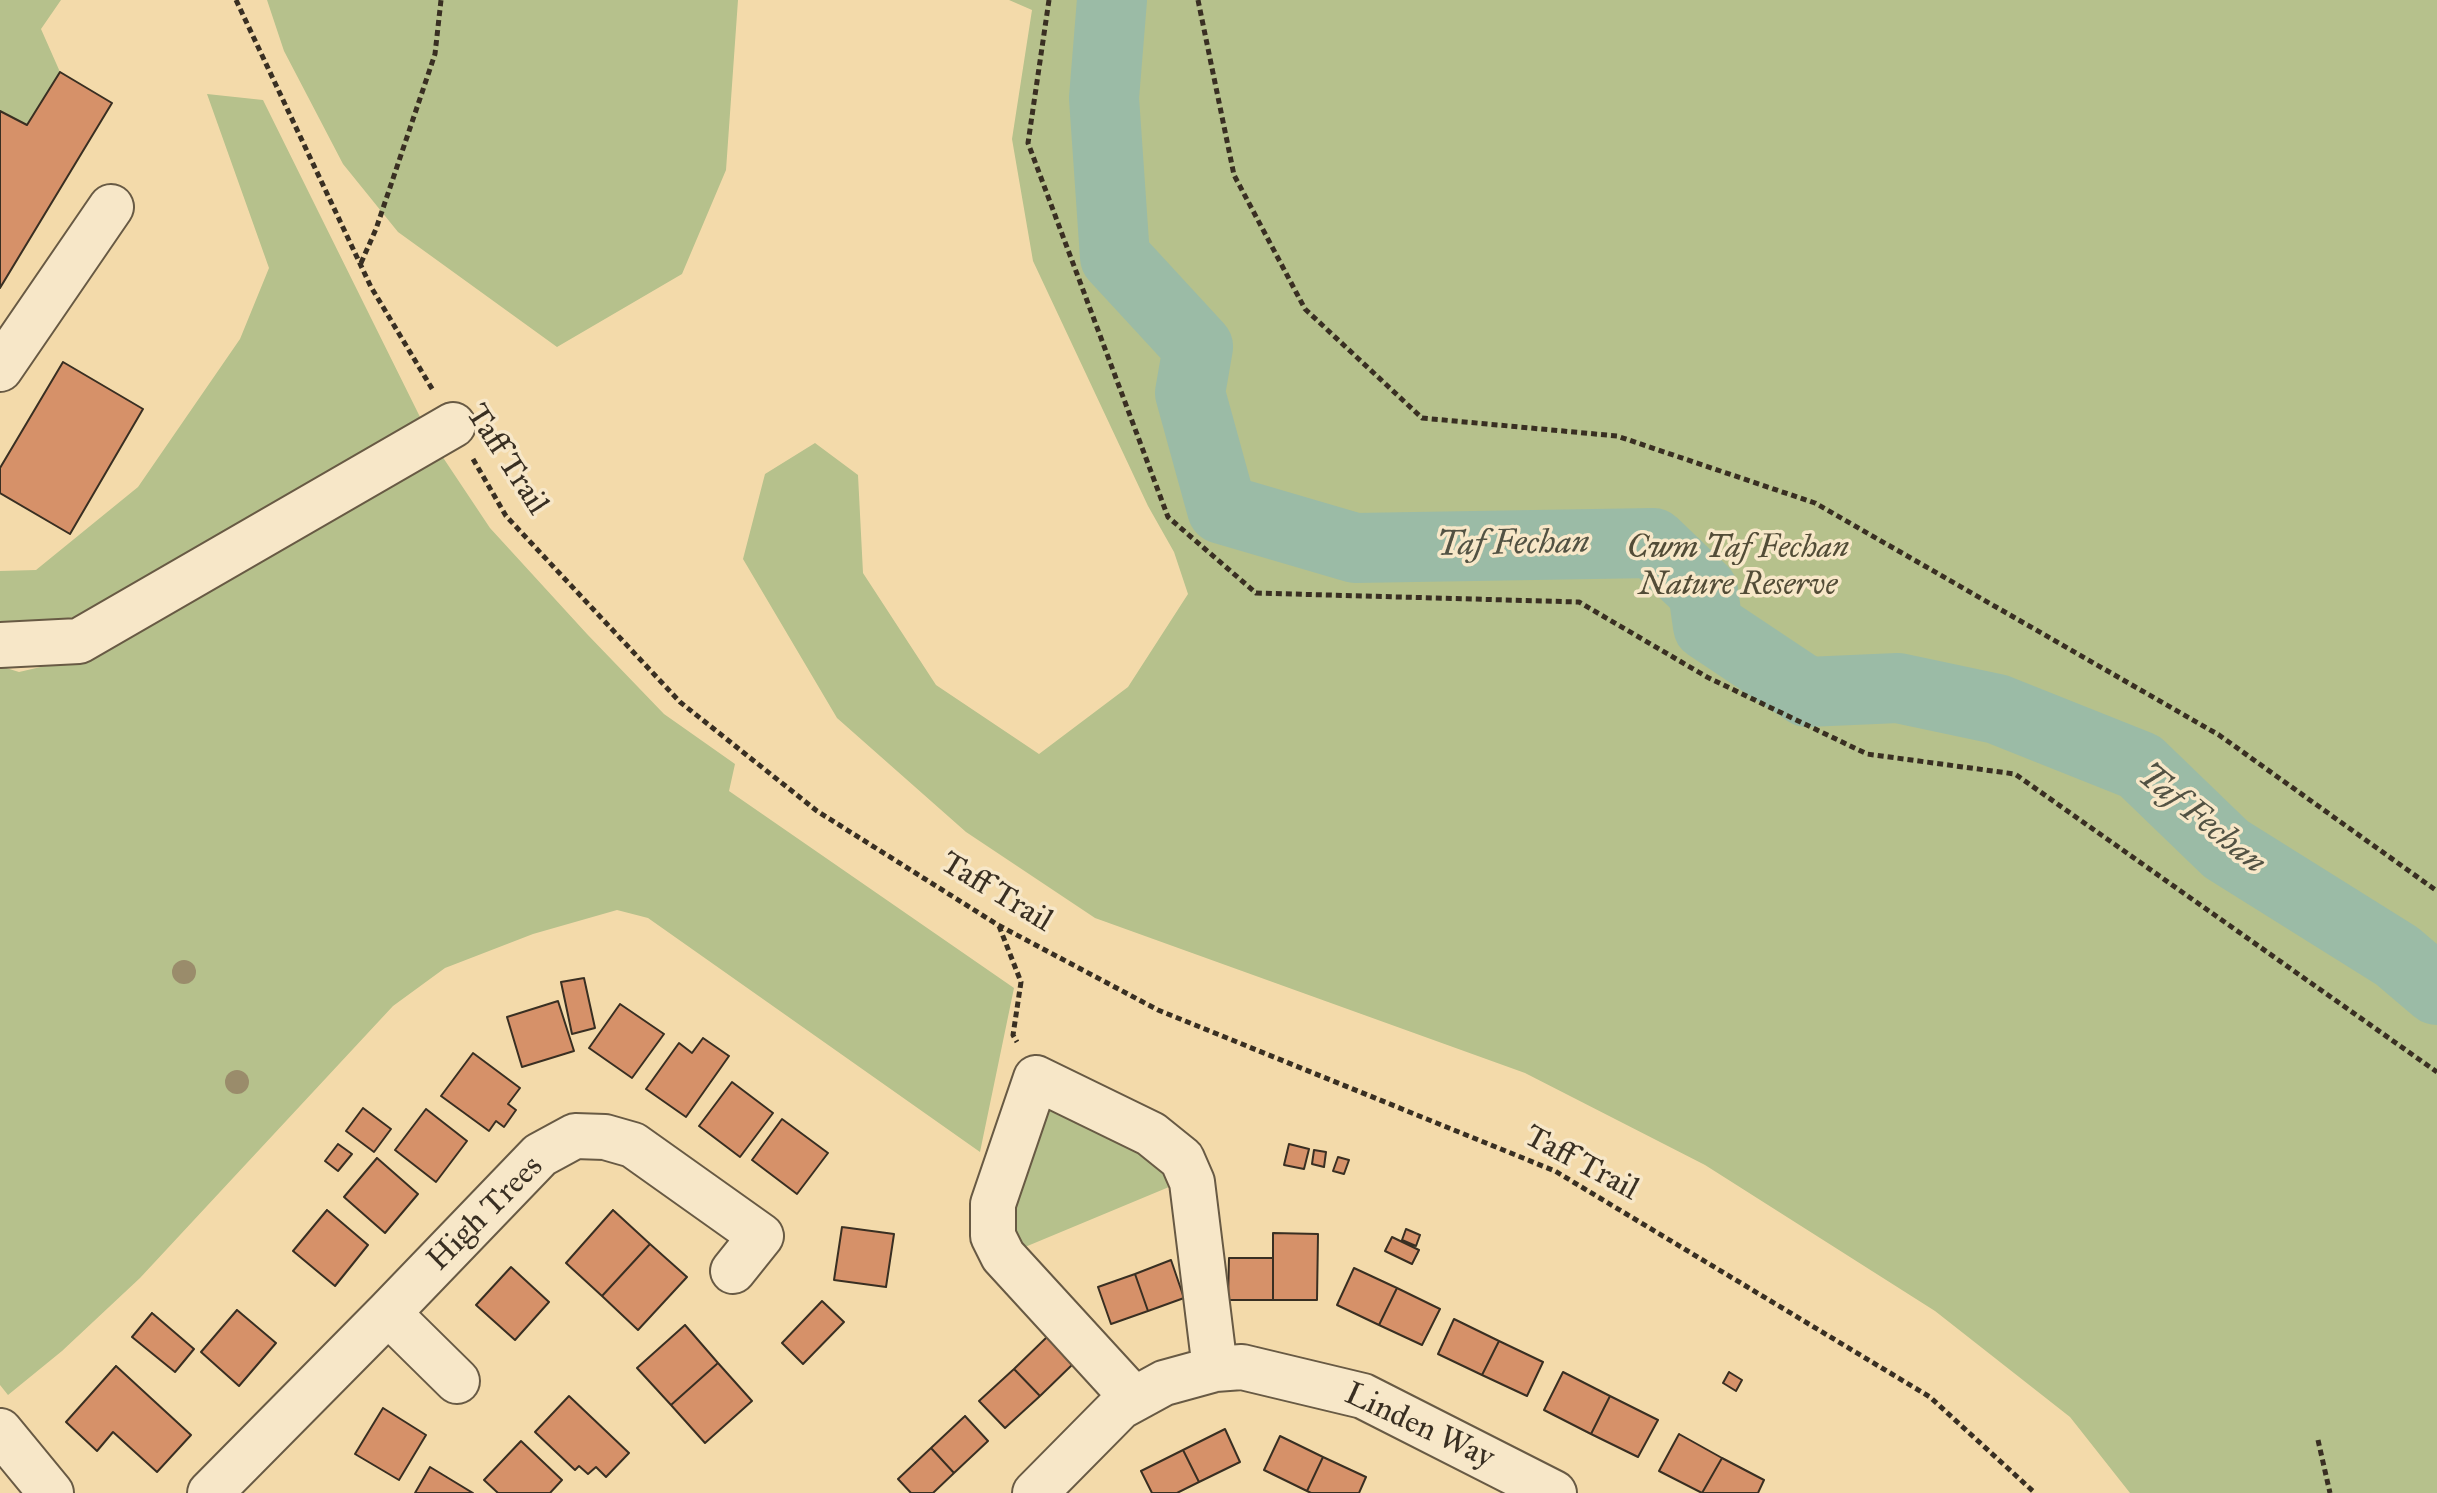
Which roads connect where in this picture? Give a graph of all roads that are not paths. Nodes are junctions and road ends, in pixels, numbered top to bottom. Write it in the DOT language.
graph roads {
  1 [pos="111,207"];
  2 [pos="0,369"];
  3 [pos="453,425"];
  4 [pos="0,645"];
  5 [pos="733,1271"];
  6 [pos="388,1313"];
  7 [pos="1215,1369"];
  8 [pos="457,1381"];
  9 [pos="1134,1399"];
  10 [pos="0,1431"];
  11 [pos="51,1493"];
  12 [pos="210,1493"];
  13 [pos="1035,1493"];
  14 [pos="1554,1493"];
  1 -- 2 [label="street"];
  3 -- 4 [label="street"];
  5 -- 6 [label="street, High Trees"];
  6 -- 8 [label="street"];
  6 -- 12 [label="street, High Trees"];
  7 -- 9 [label="street, Linden Way"];
  7 -- 9 [label="street"];
  7 -- 14 [label="street, Linden Way"];
  9 -- 13 [label="street, Linden Way"];
  10 -- 11 [label="street"];
}
